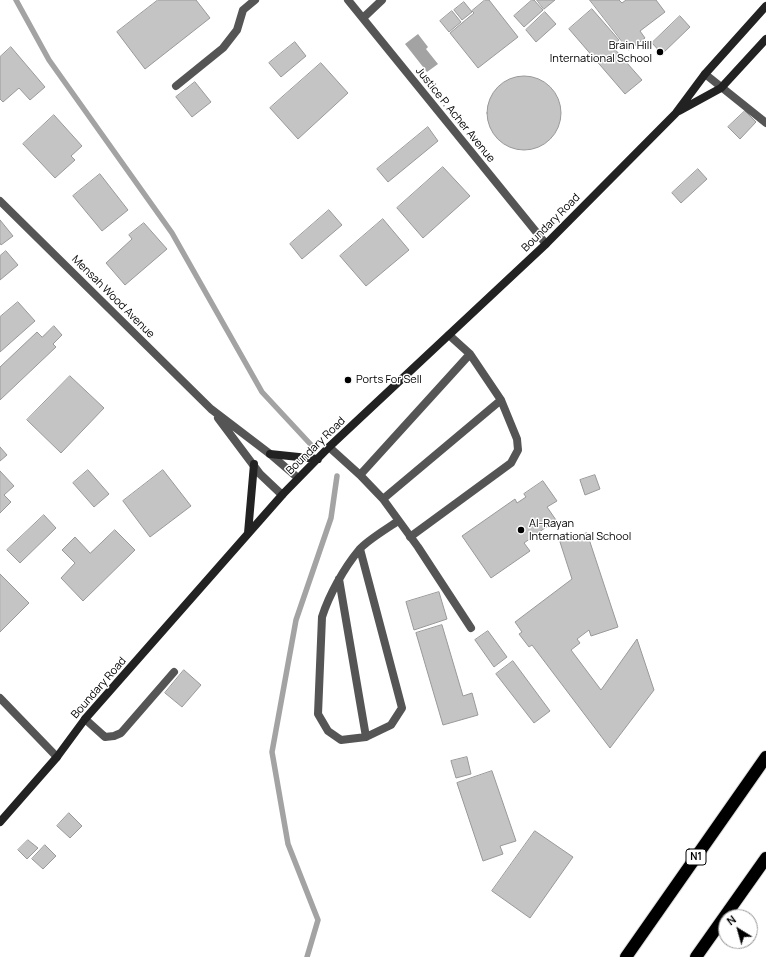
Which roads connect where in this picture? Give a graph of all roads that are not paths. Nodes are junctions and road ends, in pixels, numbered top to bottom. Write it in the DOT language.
graph roads {
  1 [pos="255,0"];
  2 [pos="348,0"];
  3 [pos="382,0"];
  4 [pos="766,6"];
  5 [pos="363,18"];
  6 [pos="766,39"];
  7 [pos="704,74"];
  8 [pos="176,86"];
  9 [pos="721,88"];
  10 [pos="676,113"];
  11 [pos="766,123"];
  12 [pos="0,201"];
  13 [pos="546,244"];
  14 [pos="449,334"];
  15 [pos="470,354"];
  16 [pos="501,400"];
  17 [pos="211,409"];
  18 [pos="329,447"];
  19 [pos="270,454"];
  20 [pos="318,459"];
  21 [pos="254,464"];
  22 [pos="360,475"];
  23 [pos="298,478"];
  24 [pos="283,494"];
  25 [pos="383,499"];
  26 [pos="398,521"];
  27 [pos="248,533"];
  28 [pos="410,537"];
  29 [pos="360,549"];
  30 [pos="339,579"];
  31 [pos="471,628"];
  32 [pos="174,672"];
  33 [pos="0,698"];
  34 [pos="85,719"];
  35 [pos="366,737"];
  36 [pos="57,757"];
  37 [pos="766,757"];
  38 [pos="0,822"];
  39 [pos="766,858"];
  40 [pos="626,957"];
  41 [pos="696,957"];
  1 -- 8 [label="street"];
  2 -- 5 [label="street, Justice P. Acher Avenue"];
  3 -- 5 [label="street"];
  4 -- 7 [label="main road, Boundary Road"];
  5 -- 13 [label="street, Justice P. Acher Avenue"];
  6 -- 9 [label="main road, Boundary Road"];
  7 -- 9 [label="street"];
  7 -- 10 [label="main road, Boundary Road"];
  9 -- 10 [label="main road, Boundary Road"];
  9 -- 11 [label="street"];
  10 -- 13 [label="main road, Boundary Road"];
  12 -- 17 [label="street, Mensah Wood Avenue"];
  13 -- 14 [label="main road, Boundary Road"];
  14 -- 15 [label="street"];
  14 -- 18 [label="main road, Boundary Road"];
  15 -- 16 [label="street"];
  15 -- 22 [label="street"];
  16 -- 25 [label="street"];
  16 -- 28 [label="street"];
  17 -- 19 [label="street, Mensah Wood Avenue"];
  17 -- 21 [label="street, Mensah Wood Avenue"];
  18 -- 20 [label="main road, Boundary Road"];
  18 -- 22 [label="street"];
  19 -- 20 [label="main road"];
  19 -- 23 [label="street, Mensah Wood Avenue"];
  20 -- 23 [label="main road, Boundary Road"];
  21 -- 24 [label="street, Mensah Wood Avenue"];
  21 -- 27 [label="main road"];
  22 -- 25 [label="street"];
  23 -- 24 [label="main road, Boundary Road"];
  24 -- 27 [label="main road, Boundary Road"];
  25 -- 26 [label="street"];
  26 -- 28 [label="street"];
  26 -- 29 [label="street"];
  27 -- 34 [label="main road, Boundary Road"];
  28 -- 31 [label="street"];
  29 -- 30 [label="street"];
  29 -- 35 [label="street"];
  30 -- 35 [label="street"];
  30 -- 35 [label="street"];
  32 -- 34 [label="street"];
  33 -- 36 [label="street"];
  34 -- 36 [label="main road, Boundary Road"];
  36 -- 38 [label="main road, Boundary Road"];
  37 -- 40 [label="highway, N1"];
  39 -- 41 [label="highway"];
}
